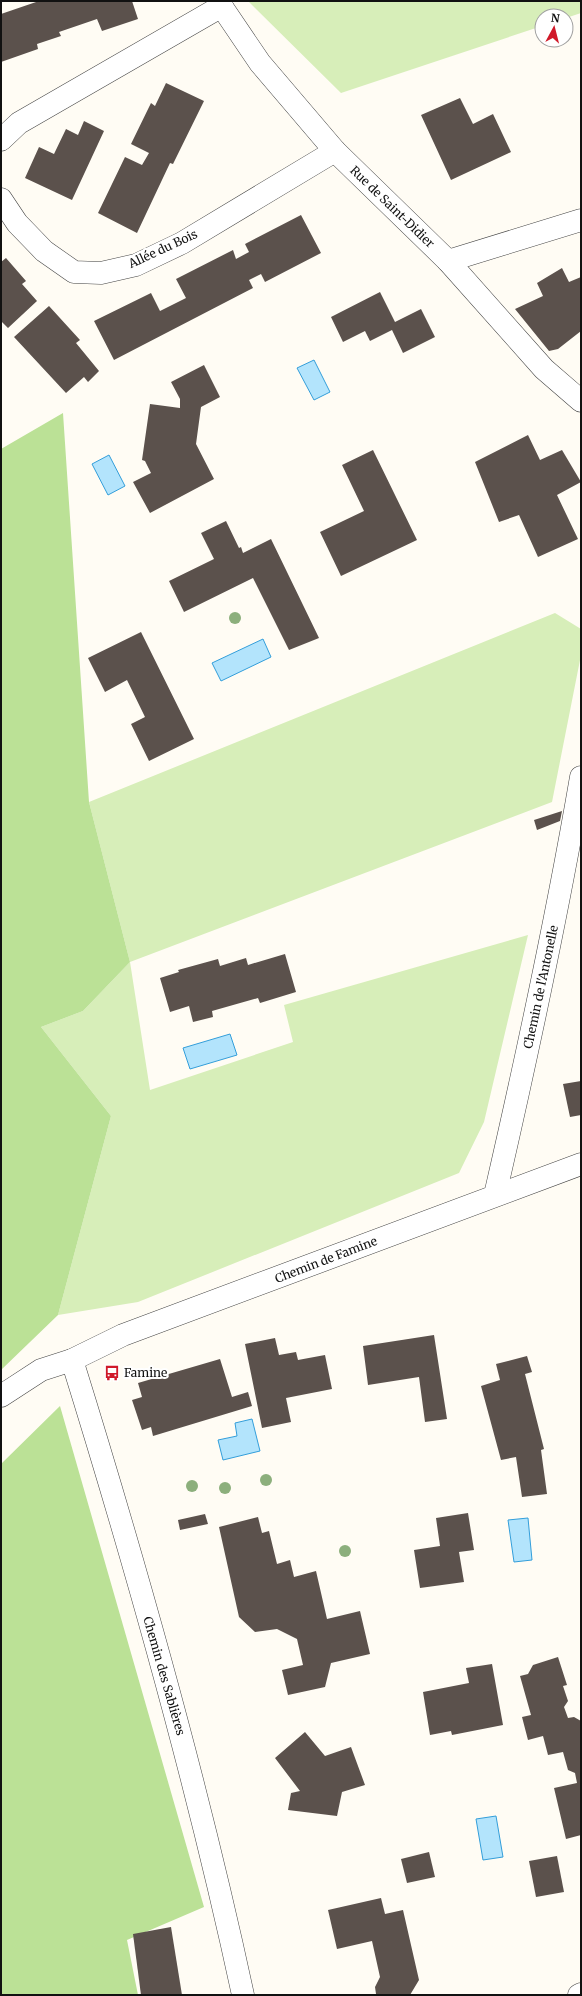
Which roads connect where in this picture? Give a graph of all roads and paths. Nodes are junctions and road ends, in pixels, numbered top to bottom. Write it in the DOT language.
graph roads {
  1 [pos="220,4"];
  2 [pos="1,140"];
  3 [pos="335,151"];
  4 [pos="1,199"];
  5 [pos="581,220"];
  6 [pos="448,261"];
  7 [pos="581,401"];
  8 [pos="581,777"];
  9 [pos="581,1164"];
  10 [pos="495,1195"];
  11 [pos="72,1360"];
  12 [pos="1,1396"];
  13 [pos="243,1995"];
  1 -- 2 [label="street"];
  1 -- 3 [label="street, Rue de Saint-Didier"];
  3 -- 4 [label="street, Allée du Bois"];
  3 -- 6 [label="street, Rue de Saint-Didier"];
  5 -- 6 [label="street"];
  6 -- 7 [label="street, Rue de Saint-Didier"];
  8 -- 10 [label="street, Chemin de l'Antonelle"];
  9 -- 10 [label="street, Chemin de Famine"];
  10 -- 11 [label="street, Chemin de Famine"];
  11 -- 12 [label="street, Chemin de Famine"];
  11 -- 13 [label="street, Chemin des Sablières"];
}
